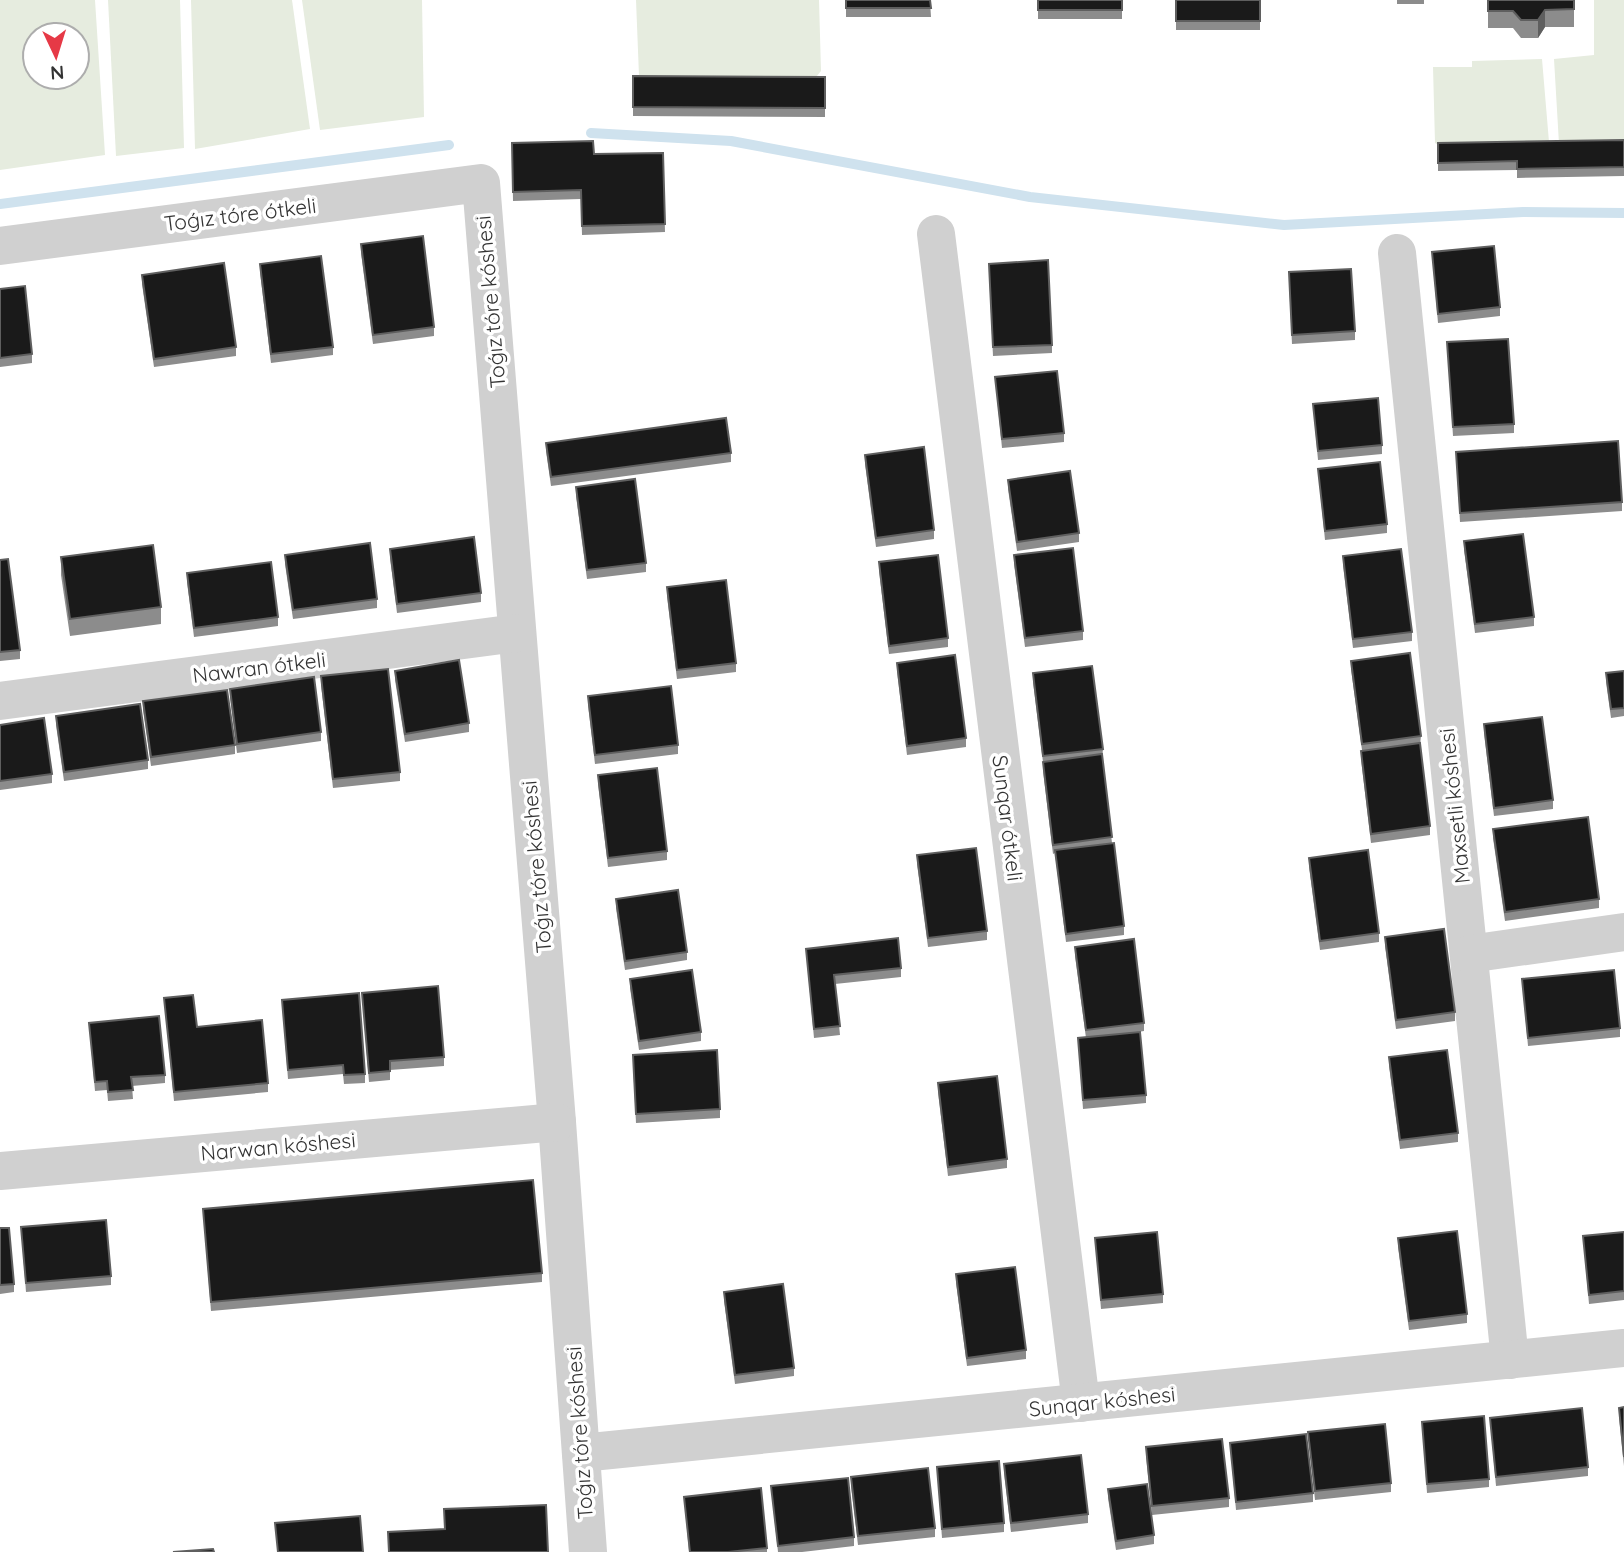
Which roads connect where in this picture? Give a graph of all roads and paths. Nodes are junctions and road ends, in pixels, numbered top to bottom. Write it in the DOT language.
graph roads {
  1 [pos="481,183"];
  2 [pos="936,234"];
  3 [pos="0,246"];
  4 [pos="1397,253"];
  5 [pos="517,633"];
  6 [pos="0,701"];
  7 [pos="1624,932"];
  8 [pos="1469,954"];
  9 [pos="557,1122"];
  10 [pos="0,1171"];
  11 [pos="1624,1348"];
  12 [pos="1510,1360"];
  13 [pos="1081,1403"];
  14 [pos="581,1453"];
  15 [pos="587,1552"];
  1 -- 3 [label="street, Toǵız tóre ótkeli"];
  1 -- 5 [label="street, Toǵız tóre kóshesi"];
  2 -- 13 [label="street, Sunqar ótkeli"];
  4 -- 8 [label="street, Maxsetli kóshesi"];
  5 -- 6 [label="street, Nawran ótkeli"];
  5 -- 9 [label="street, Toǵız tóre kóshesi"];
  7 -- 8 [label="street"];
  8 -- 12 [label="street, Maxsetli kóshesi"];
  9 -- 10 [label="street, Narwan kóshesi"];
  9 -- 14 [label="street, Toǵız tóre kóshesi"];
  11 -- 12 [label="street, Sunqar kóshesi"];
  12 -- 13 [label="street, Sunqar kóshesi"];
  13 -- 14 [label="street, Sunqar kóshesi"];
  14 -- 15 [label="street, Toǵız tóre kóshesi"];
}
